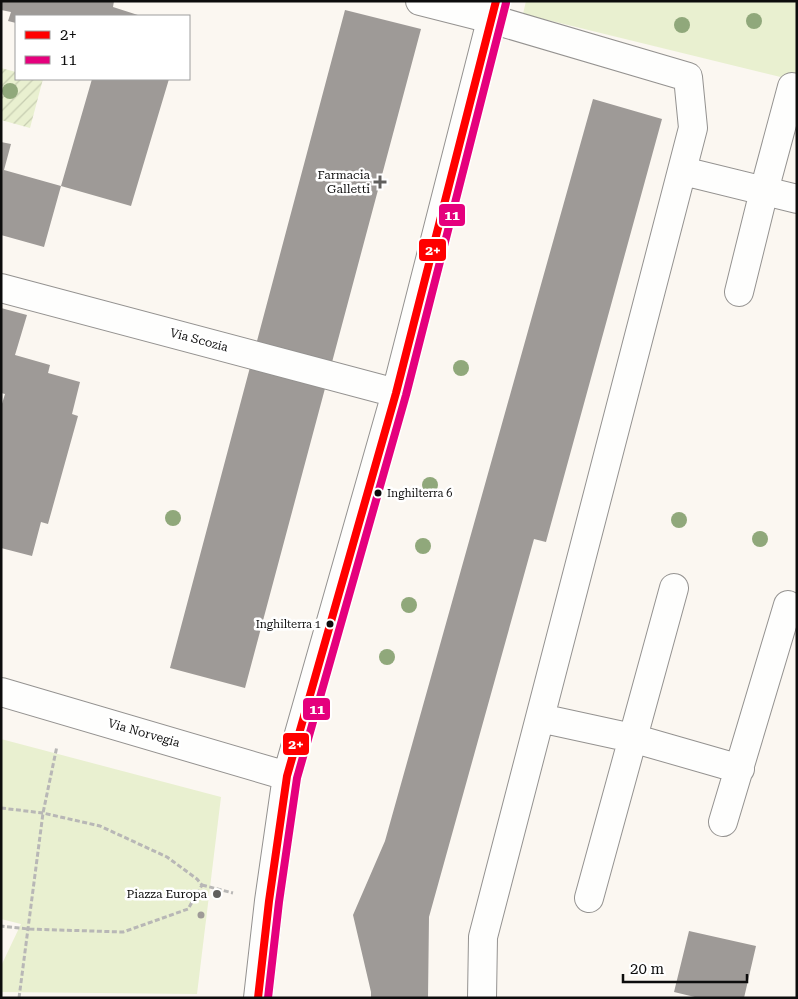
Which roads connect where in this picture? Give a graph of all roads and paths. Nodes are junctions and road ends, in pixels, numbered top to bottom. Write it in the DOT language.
graph roads {
  1 [pos="420,1"];
  2 [pos="493,10"];
  3 [pos="792,86"];
  4 [pos="683,171"];
  5 [pos="764,191"];
  6 [pos="797,199"];
  7 [pos="1,288"];
  8 [pos="739,292"];
  9 [pos="396,393"];
  10 [pos="674,588"];
  11 [pos="788,606"];
  12 [pos="1,692"];
  13 [pos="64,710"];
  14 [pos="540,718"];
  15 [pos="632,738"];
  16 [pos="740,768"];
  17 [pos="287,776"];
  18 [pos="1,808"];
  19 [pos="43,813"];
  20 [pos="723,822"];
  21 [pos="589,898"];
  22 [pos="1,926"];
  23 [pos="28,929"];
  24 [pos="19,998"];
  25 [pos="258,998"];
  26 [pos="482,998"];
  1 -- 2 [label="street"];
  2 -- 4 [label="street"];
  2 -- 9 [label="street"];
  3 -- 5 [label="street"];
  4 -- 5 [label="street"];
  4 -- 14 [label="street"];
  5 -- 6 [label="street"];
  5 -- 8 [label="street"];
  7 -- 9 [label="street, Via Scozia"];
  9 -- 17 [label="street"];
  10 -- 15 [label="street"];
  11 -- 16 [label="street"];
  12 -- 13 [label="street, Via Norvegia"];
  13 -- 17 [label="street, Via Norvegia"];
  13 -- 19 [label="path"];
  14 -- 15 [label="street"];
  14 -- 26 [label="street"];
  15 -- 16 [label="street"];
  15 -- 21 [label="street"];
  16 -- 20 [label="street"];
  17 -- 25 [label="street"];
  18 -- 19 [label="path"];
  19 -- 23 [label="path"];
  19 -- 23 [label="path"];
  22 -- 23 [label="path"];
  23 -- 24 [label="path"];
}
